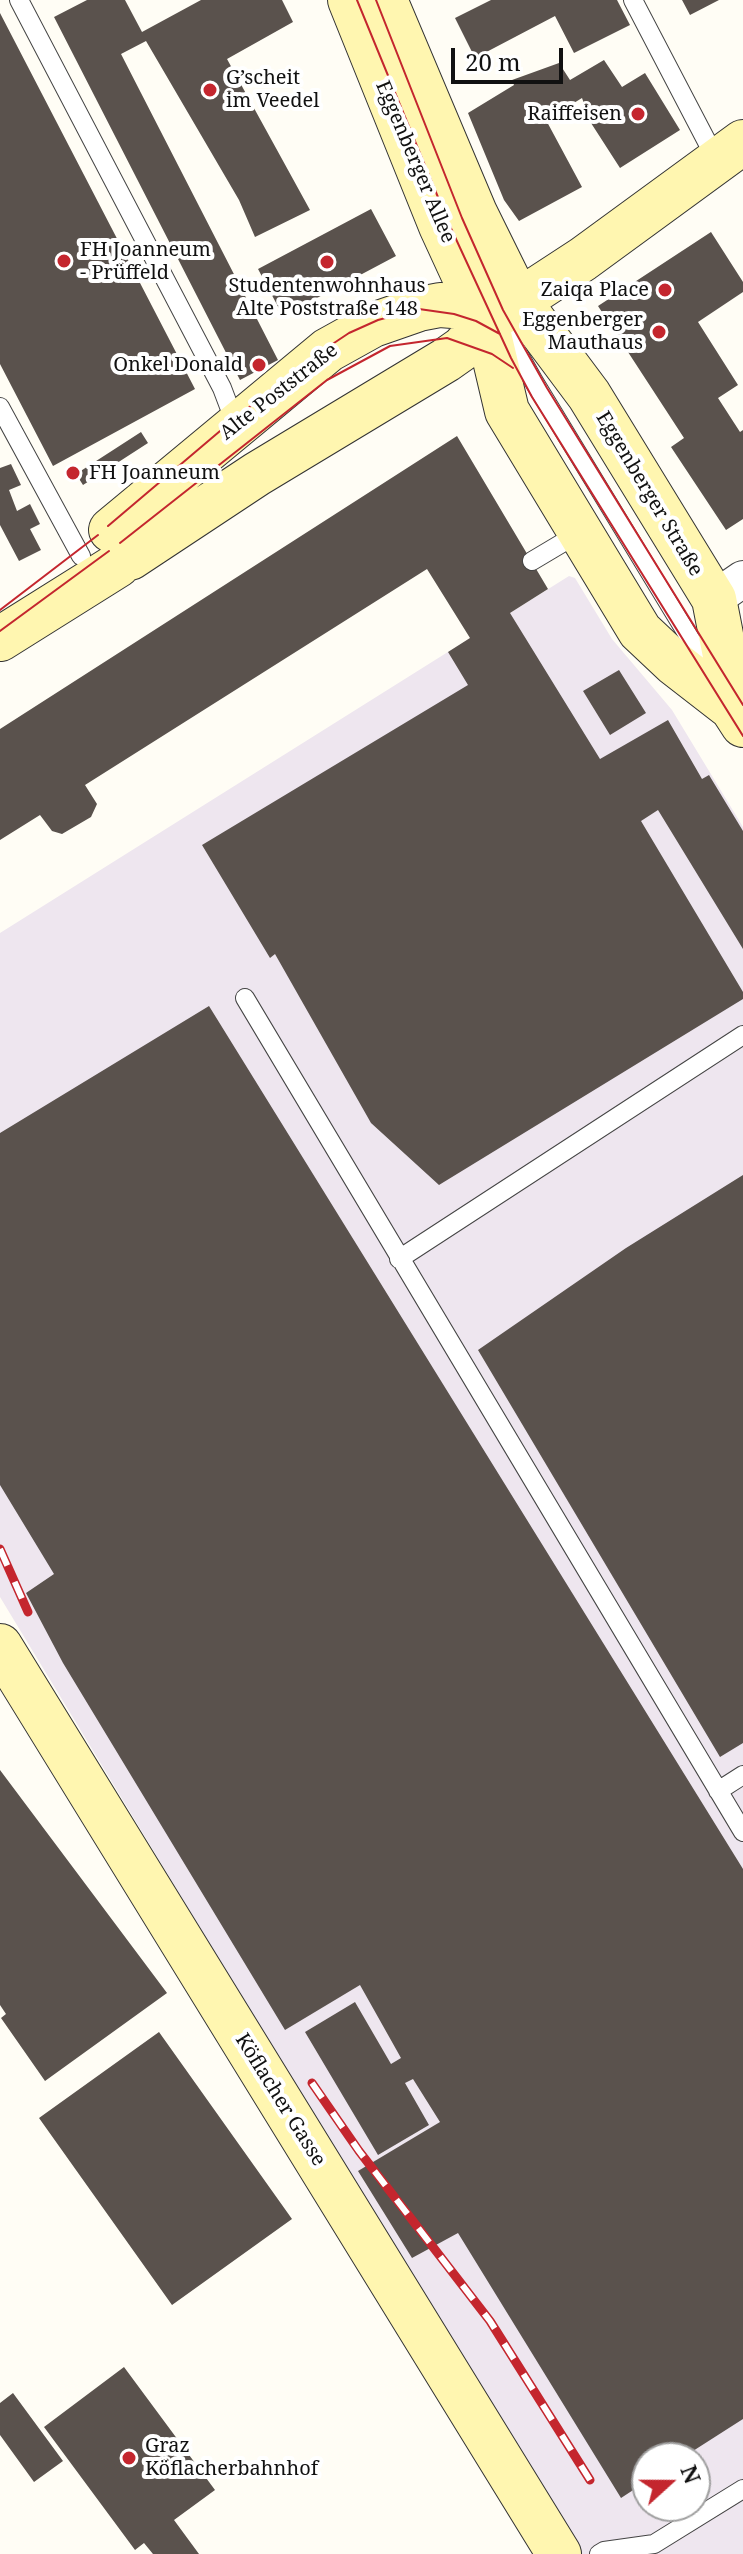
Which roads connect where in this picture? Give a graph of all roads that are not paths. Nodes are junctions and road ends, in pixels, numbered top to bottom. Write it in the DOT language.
graph roads {
  1 [pos="19,0"];
  2 [pos="350,0"];
  3 [pos="385,0"];
  4 [pos="633,0"];
  5 [pos="730,152"];
  6 [pos="494,310"];
  7 [pos="0,407"];
  8 [pos="236,425"];
  9 [pos="579,533"];
  10 [pos="108,550"];
  11 [pos="532,561"];
  12 [pos="728,589"];
  13 [pos="10,628"];
  14 [pos="737,700"];
  15 [pos="245,998"];
  16 [pos="743,1035"];
  17 [pos="399,1259"];
  18 [pos="0,1646"];
  19 [pos="743,1775"];
  20 [pos="718,1791"];
  21 [pos="743,1832"];
  22 [pos="743,2489"];
  23 [pos="559,2554"];
  24 [pos="599,2554"];
  1 -- 8 [label="lane"];
  2 -- 6 [label="main road, Eggenberger Allee"];
  3 -- 6 [label="main road, Eggenberger Allee"];
  4 -- 5 [label="lane"];
  5 -- 6 [label="main road, Alte Poststraße"];
  6 -- 8 [label="main road, Alte Poststraße"];
  6 -- 9 [label="main road"];
  6 -- 10 [label="main road, Alte Poststraße"];
  6 -- 12 [label="main road, Eggenberger Straße"];
  6 -- 14 [label="lane"];
  7 -- 10 [label="lane"];
  8 -- 10 [label="main road, Alte Poststraße"];
  9 -- 11 [label="lane"];
  9 -- 14 [label="main road"];
  10 -- 13 [label="main road, Alte Poststraße"];
  12 -- 14 [label="main road, Eggenberger Straße"];
  15 -- 17 [label="lane"];
  16 -- 17 [label="lane"];
  17 -- 20 [label="lane"];
  18 -- 23 [label="main road, Köflacher Gasse"];
  19 -- 20 [label="lane"];
  20 -- 21 [label="lane"];
  22 -- 24 [label="lane"];
}
